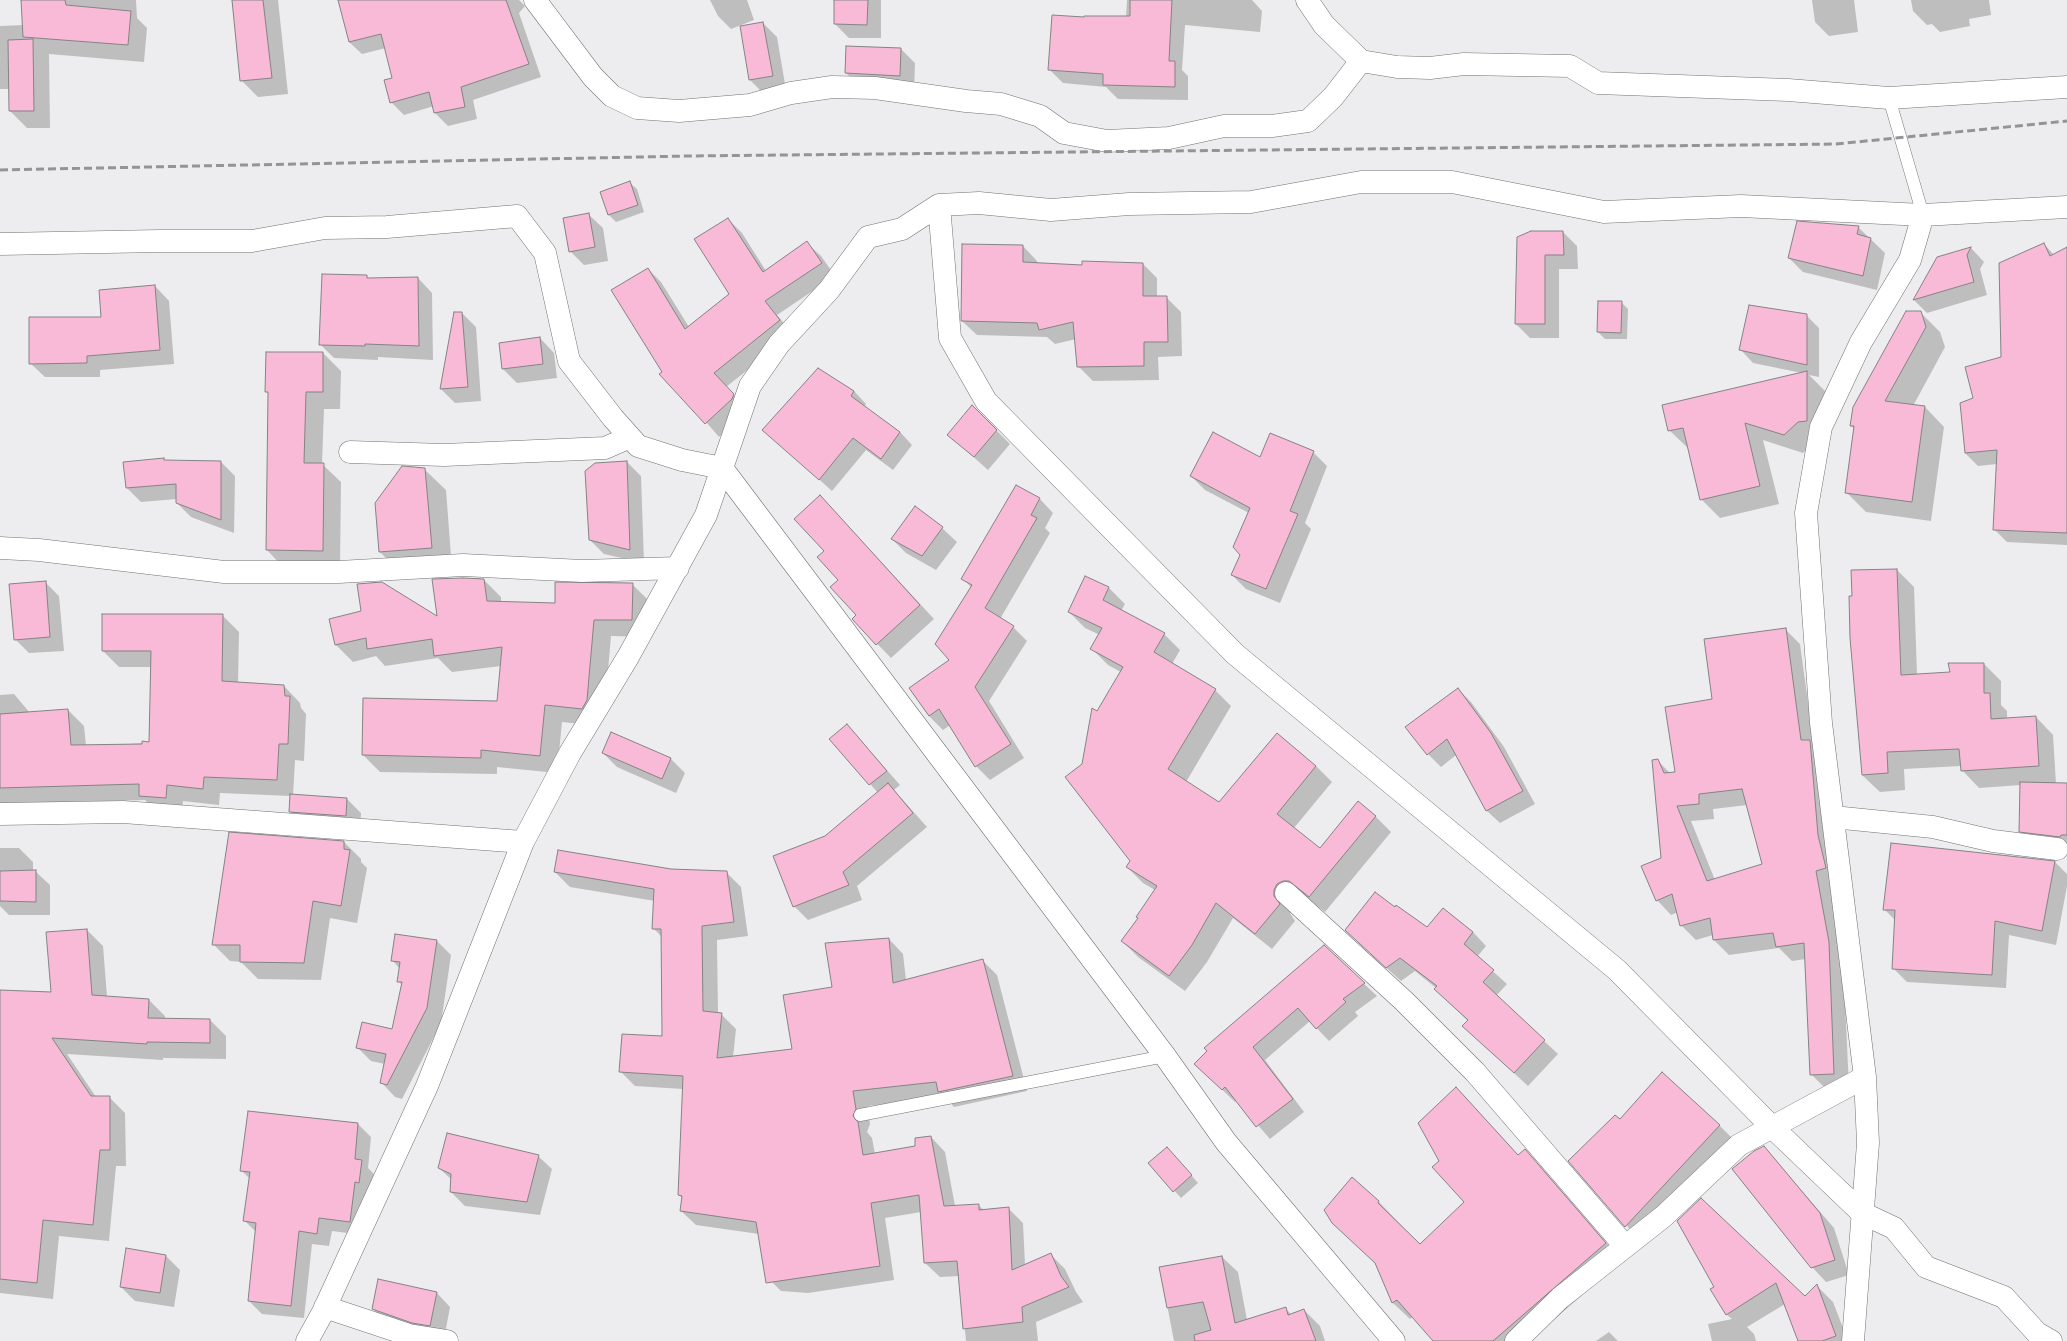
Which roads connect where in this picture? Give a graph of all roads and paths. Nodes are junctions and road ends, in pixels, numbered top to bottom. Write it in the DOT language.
graph roads {
  1 [pos="535,0"];
  2 [pos="1307,0"];
  3 [pos="1361,61"];
  4 [pos="2067,87"];
  5 [pos="1889,98"];
  6 [pos="939,205"];
  7 [pos="2067,207"];
  8 [pos="1923,215"];
  9 [pos="0,244"];
  10 [pos="630,436"];
  11 [pos="350,452"];
  12 [pos="722,468"];
  13 [pos="0,548"];
  14 [pos="678,568"];
  15 [pos="0,814"];
  16 [pos="1833,817"];
  17 [pos="524,842"];
  18 [pos="2057,849"];
  19 [pos="1286,893"];
  20 [pos="1165,1056"];
  21 [pos="1865,1077"];
  22 [pos="860,1115"];
  23 [pos="1772,1127"];
  24 [pos="1862,1213"];
  25 [pos="1626,1246"];
  26 [pos="326,1307"];
  27 [pos="307,1341"];
  28 [pos="446,1341"];
  29 [pos="1394,1341"];
  30 [pos="1516,1341"];
  31 [pos="1853,1341"];
  32 [pos="2051,1341"];
  1 -- 3 [label="street"];
  2 -- 3 [label="street"];
  3 -- 5 [label="street"];
  4 -- 5 [label="street"];
  5 -- 8 [label="lane"];
  6 -- 8 [label="street"];
  6 -- 12 [label="street"];
  6 -- 23 [label="street"];
  7 -- 8 [label="street"];
  8 -- 16 [label="street"];
  9 -- 10 [label="street"];
  10 -- 11 [label="street"];
  10 -- 12 [label="street"];
  12 -- 14 [label="street"];
  12 -- 20 [label="street"];
  13 -- 14 [label="street"];
  14 -- 17 [label="street"];
  15 -- 17 [label="street"];
  16 -- 18 [label="street"];
  16 -- 21 [label="street"];
  17 -- 26 [label="street"];
  19 -- 25 [label="street"];
  20 -- 22 [label="lane"];
  20 -- 29 [label="street"];
  21 -- 23 [label="street"];
  21 -- 24 [label="street"];
  23 -- 24 [label="street"];
  23 -- 25 [label="street"];
  24 -- 31 [label="street"];
  24 -- 32 [label="street"];
  25 -- 30 [label="street"];
  26 -- 27 [label="street"];
  26 -- 28 [label="street"];
}
